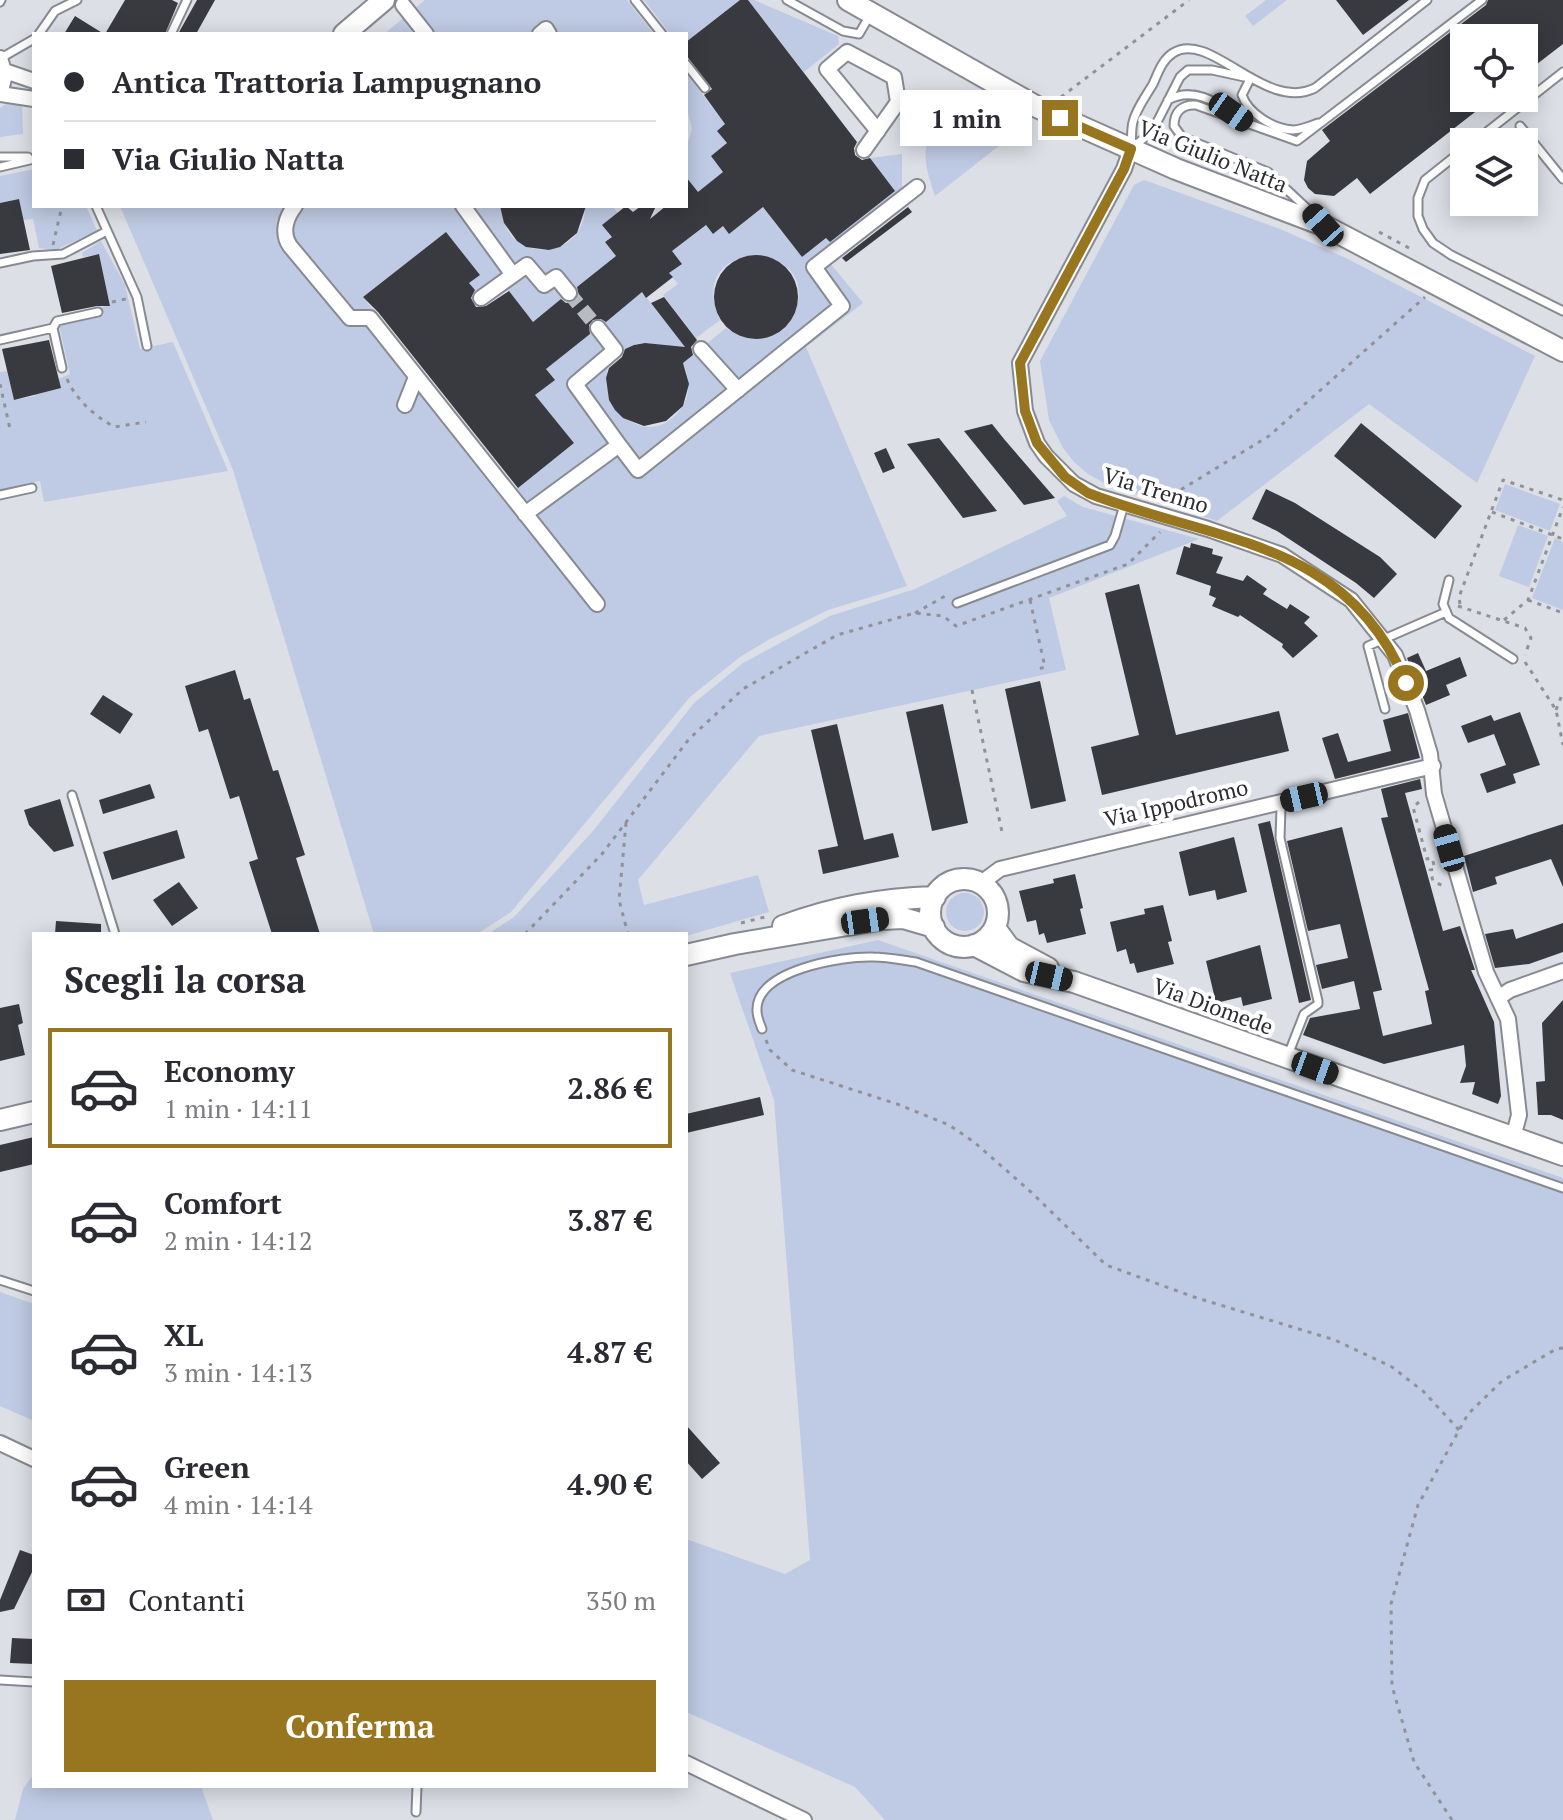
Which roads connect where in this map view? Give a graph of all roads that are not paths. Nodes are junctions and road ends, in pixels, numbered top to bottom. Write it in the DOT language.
graph roads {
  1 [pos="77,0"];
  2 [pos="187,0"];
  3 [pos="635,0"];
  4 [pos="787,0"];
  5 [pos="1427,0"];
  6 [pos="1482,0"];
  7 [pos="394,3"];
  8 [pos="862,5"];
  9 [pos="40,32"];
  10 [pos="172,32"];
  11 [pos="347,32"];
  12 [pos="424,32"];
  13 [pos="660,32"];
  14 [pos="32,40"];
  15 [pos="2,63"];
  16 [pos="688,67"];
  17 [pos="1563,72"];
  18 [pos="1250,79"];
  19 [pos="32,80"];
  20 [pos="705,88"];
  21 [pos="0,94"];
  22 [pos="32,99"];
  23 [pos="1168,100"];
  24 [pos="898,102"];
  25 [pos="928,113"];
  26 [pos="1323,121"];
  27 [pos="1245,122"];
  28 [pos="1520,126"];
  29 [pos="1492,128"];
  30 [pos="878,131"];
  31 [pos="1131,149"];
  32 [pos="864,150"];
  33 [pos="0,157"];
  34 [pos="32,158"];
  35 [pos="32,159"];
  36 [pos="1450,160"];
  37 [pos="0,167"];
  38 [pos="1563,179"];
  39 [pos="917,187"];
  40 [pos="97,208"];
  41 [pos="294,208"];
  42 [pos="464,208"];
  43 [pos="1323,225"];
  44 [pos="107,231"];
  45 [pos="0,263"];
  46 [pos="513,275"];
  47 [pos="569,293"];
  48 [pos="481,298"];
  49 [pos="1563,311"];
  50 [pos="98,312"];
  51 [pos="53,328"];
  52 [pos="598,328"];
  53 [pos="0,340"];
  54 [pos="147,346"];
  55 [pos="701,349"];
  56 [pos="1563,351"];
  57 [pos="62,368"];
  58 [pos="416,377"];
  59 [pos="738,390"];
  60 [pos="405,405"];
  61 [pos="619,445"];
  62 [pos="32,488"];
  63 [pos="0,495"];
  64 [pos="1124,505"];
  65 [pos="525,514"];
  66 [pos="1449,580"];
  67 [pos="957,603"];
  68 [pos="597,604"];
  69 [pos="1446,612"];
  70 [pos="1383,638"];
  71 [pos="1513,659"];
  72 [pos="1385,709"];
  73 [pos="1433,766"];
  74 [pos="72,795"];
  75 [pos="1281,808"];
  76 [pos="981,883"];
  77 [pos="935,897"];
  78 [pos="934,927"];
  79 [pos="995,928"];
  80 [pos="114,932"];
  81 [pos="736,934"];
  82 [pos="974,945"];
  83 [pos="688,954"];
  84 [pos="1563,971"];
  85 [pos="1074,982"];
  86 [pos="1498,998"];
  87 [pos="762,1029"];
  88 [pos="1287,1058"];
  89 [pos="32,1112"];
  90 [pos="0,1120"];
  91 [pos="1513,1138"];
  92 [pos="1563,1155"];
  93 [pos="1563,1188"];
  94 [pos="0,1280"];
  95 [pos="32,1290"];
  96 [pos="0,1443"];
  97 [pos="32,1458"];
  98 [pos="0,1680"];
  99 [pos="32,1682"];
  100 [pos="688,1764"];
  101 [pos="417,1788"];
  102 [pos="416,1812"];
  103 [pos="804,1820"];
  1 -- 9 [label="lane"];
  2 -- 10 [label="lane"];
  3 -- 13 [label="lane"];
  4 -- 8 [label="lane"];
  5 -- 18 [label="lane"];
  6 -- 26 [label="lane"];
  7 -- 11 [label="street"];
  7 -- 12 [label="street"];
  8 -- 31 [label="street, Via Giulio Natta"];
  14 -- 15 [label="lane"];
  15 -- 19 [label="street"];
  15 -- 21 [label="street"];
  16 -- 20 [label="lane"];
  17 -- 29 [label="lane"];
  18 -- 23 [label="lane"];
  18 -- 26 [label="lane"];
  18 -- 31 [label="lane"];
  21 -- 22 [label="street"];
  23 -- 27 [label="lane"];
  23 -- 31 [label="lane"];
  24 -- 25 [label="street"];
  24 -- 30 [label="street"];
  24 -- 30 [label="street"];
  26 -- 27 [label="lane"];
  27 -- 43 [label="lane"];
  28 -- 38 [label="lane"];
  30 -- 32 [label="street"];
  31 -- 43 [label="street, Via Giulio Natta"];
  31 -- 64 [label="street, Via Trenno"];
  33 -- 34 [label="lane"];
  35 -- 37 [label="lane"];
  36 -- 49 [label="lane"];
  39 -- 59 [label="street"];
  40 -- 44 [label="lane"];
  41 -- 58 [label="street"];
  42 -- 46 [label="street"];
  43 -- 56 [label="street, Via Giulio Natta"];
  44 -- 45 [label="lane"];
  44 -- 54 [label="lane"];
  46 -- 47 [label="street"];
  46 -- 48 [label="street"];
  50 -- 51 [label="lane"];
  51 -- 53 [label="lane"];
  51 -- 57 [label="lane"];
  52 -- 61 [label="street"];
  55 -- 59 [label="street"];
  58 -- 60 [label="street"];
  58 -- 65 [label="street"];
  59 -- 61 [label="street"];
  61 -- 65 [label="street"];
  62 -- 63 [label="lane"];
  64 -- 67 [label="lane"];
  64 -- 70 [label="street, Via Trenno"];
  65 -- 68 [label="street"];
  66 -- 69 [label="lane"];
  69 -- 70 [label="lane"];
  69 -- 71 [label="lane"];
  70 -- 72 [label="lane"];
  70 -- 73 [label="street, Via Trenno"];
  73 -- 76 [label="street, Via Ippodromo"];
  73 -- 86 [label="street, Via Trenno"];
  74 -- 80 [label="lane"];
  75 -- 88 [label="lane"];
  76 -- 77 [label="street"];
  76 -- 79 [label="street"];
  77 -- 78 [label="street"];
  77 -- 81 [label="street"];
  78 -- 81 [label="street"];
  78 -- 82 [label="street"];
  79 -- 82 [label="street"];
  79 -- 85 [label="street, Via Diomede"];
  81 -- 83 [label="street"];
  82 -- 85 [label="street, Via Diomede"];
  84 -- 86 [label="street"];
  85 -- 88 [label="street, Via Diomede"];
  86 -- 91 [label="street, Via Trenno"];
  87 -- 93 [label="lane"];
  88 -- 91 [label="street, Via Diomede"];
  89 -- 90 [label="street"];
  91 -- 92 [label="street, Via Diomede"];
  94 -- 95 [label="lane"];
  96 -- 97 [label="street"];
  98 -- 99 [label="lane"];
  100 -- 103 [label="street"];
  101 -- 102 [label="lane"];
}
